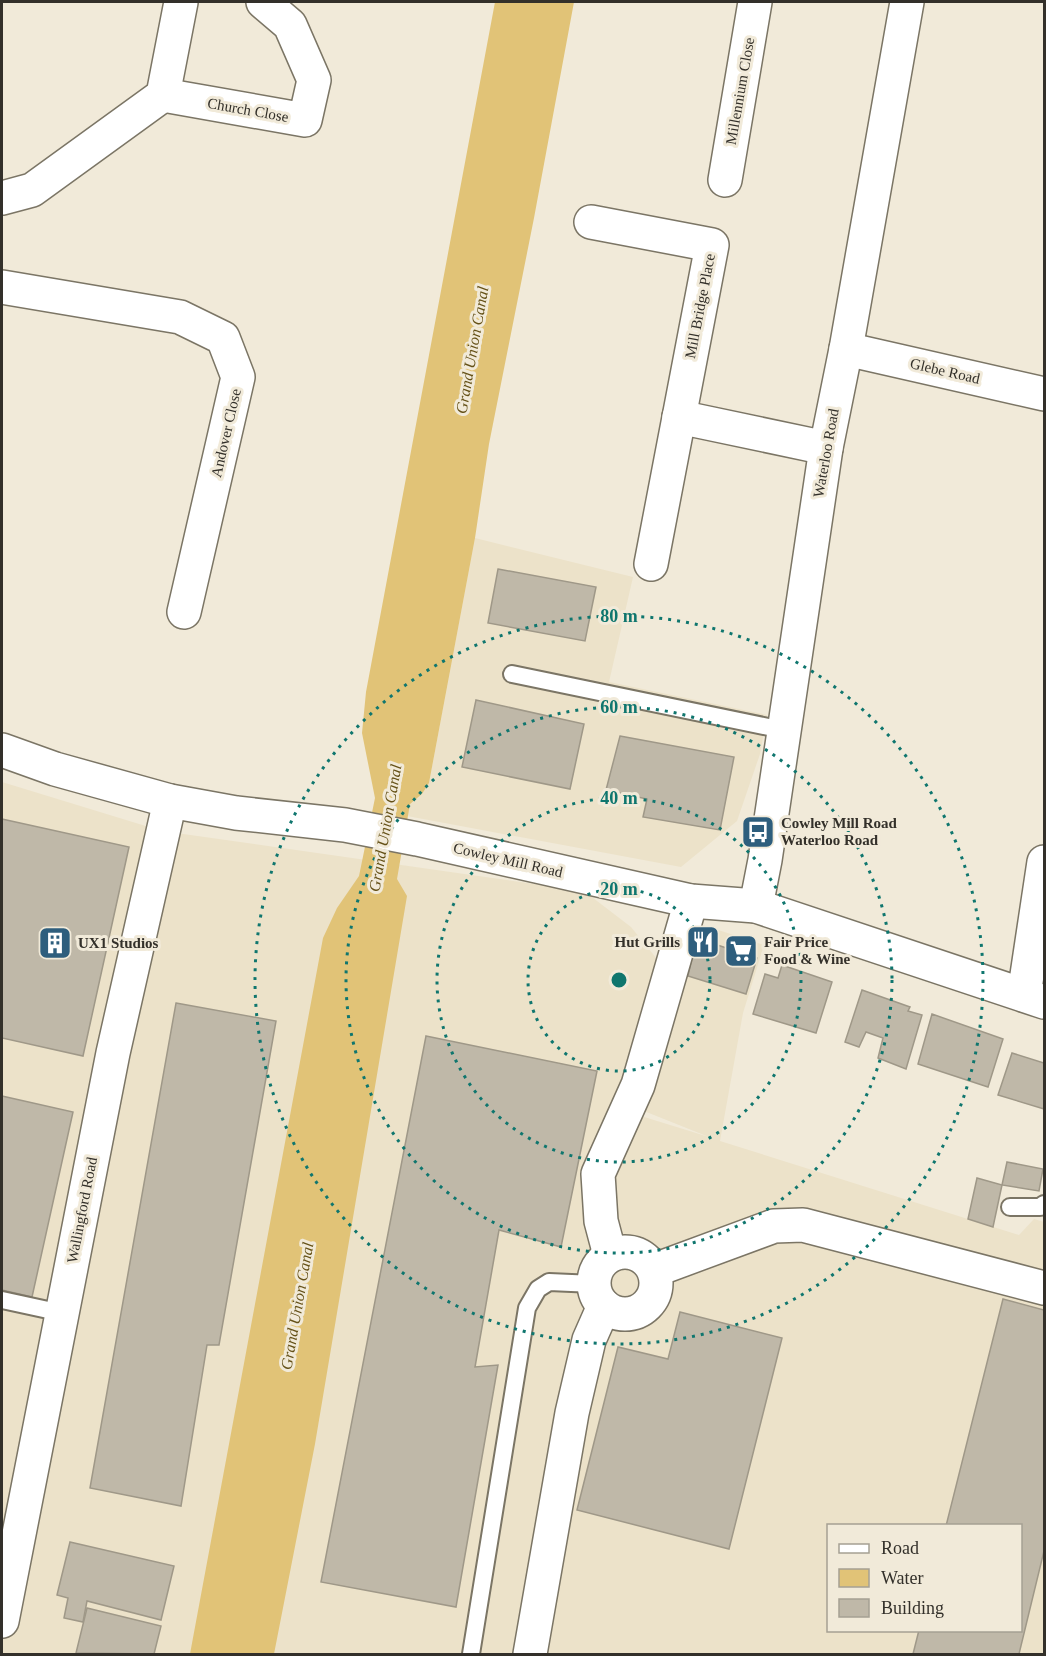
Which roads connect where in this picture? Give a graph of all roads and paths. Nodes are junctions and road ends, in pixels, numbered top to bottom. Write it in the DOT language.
graph roads {
  1 [pos="181,2"];
  2 [pos="263,2"];
  3 [pos="755,2"];
  4 [pos="907,2"];
  5 [pos="163,95"];
  6 [pos="725,180"];
  7 [pos="2,198"];
  8 [pos="591,222"];
  9 [pos="2,286"];
  10 [pos="846,348"];
  11 [pos="1044,394"];
  12 [pos="679,417"];
  13 [pos="826,448"];
  14 [pos="651,564"];
  15 [pos="184,612"];
  16 [pos="512,674"];
  17 [pos="783,730"];
  18 [pos="2,750"];
  19 [pos="170,801"];
  20 [pos="1044,862"];
  21 [pos="691,901"];
  22 [pos="756,906"];
  23 [pos="1034,998"];
  24 [pos="1044,1204"];
  25 [pos="1010,1207"];
  26 [pos="610,1256"];
  27 [pos="655,1270"];
  28 [pos="1044,1288"];
  29 [pos="599,1295"];
  30 [pos="2,1300"];
  31 [pos="62,1313"];
  32 [pos="2,1614"];
  33 [pos="471,1654"];
  34 [pos="530,1654"];
  1 -- 5 [label="street"];
  2 -- 5 [label="street, Church Close"];
  3 -- 6 [label="street, Millennium Close"];
  4 -- 10 [label="street, Waterloo Road"];
  5 -- 7 [label="street"];
  8 -- 12 [label="street, Mill Bridge Place"];
  9 -- 15 [label="street, Andover Close"];
  10 -- 11 [label="street, Glebe Road"];
  10 -- 13 [label="street, Waterloo Road"];
  12 -- 13 [label="street"];
  12 -- 14 [label="street, Mill Bridge Place"];
  13 -- 17 [label="street, Waterloo Road"];
  16 -- 17 [label="lane"];
  17 -- 22 [label="street, Waterloo Road"];
  18 -- 19 [label="street, Cowley Mill Road"];
  19 -- 21 [label="street, Cowley Mill Road"];
  19 -- 31 [label="street, Wallingford Road"];
  20 -- 23 [label="street"];
  21 -- 22 [label="street, Cowley Mill Road"];
  21 -- 26 [label="street"];
  22 -- 23 [label="street, Cowley Mill Road"];
  24 -- 25 [label="lane"];
  26 -- 27 [label="street"];
  26 -- 29 [label="street"];
  27 -- 28 [label="street"];
  27 -- 29 [label="street"];
  29 -- 33 [label="lane"];
  29 -- 34 [label="street"];
  30 -- 31 [label="lane"];
  31 -- 32 [label="street, Wallingford Road"];
}
